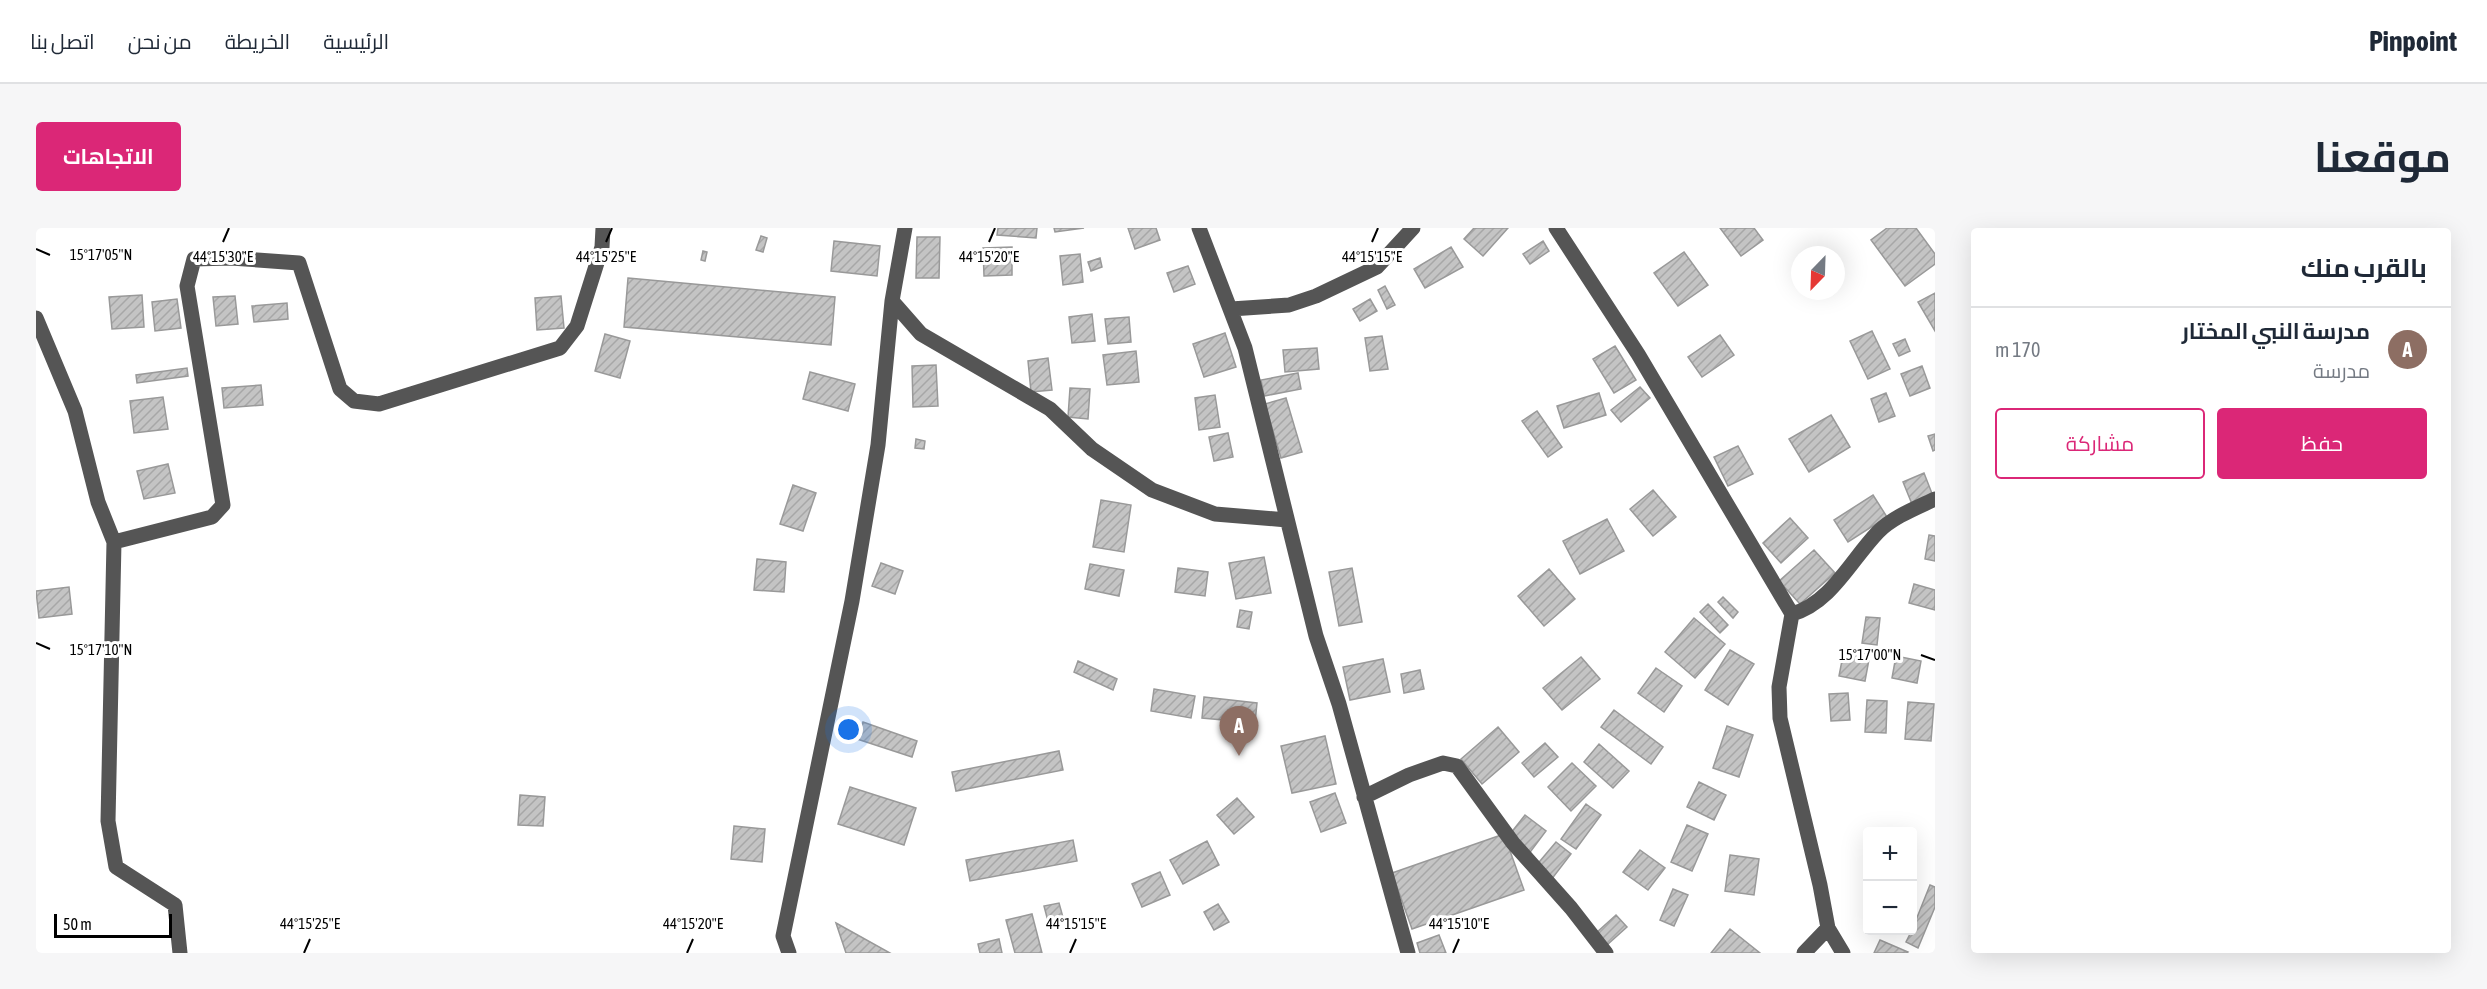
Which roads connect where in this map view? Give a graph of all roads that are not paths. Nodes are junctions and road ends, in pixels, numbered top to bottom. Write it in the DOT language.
graph roads {
  1 [pos="603,228"];
  2 [pos="904,228"];
  3 [pos="1199,228"];
  4 [pos="1413,228"];
  5 [pos="1556,228"];
  6 [pos="892,301"];
  7 [pos="1230,309"];
  8 [pos="36,318"];
  9 [pos="1935,499"];
  10 [pos="1287,520"];
  11 [pos="114,542"];
  12 [pos="1792,614"];
  13 [pos="1364,797"];
  14 [pos="1828,928"];
  15 [pos="180,953"];
  16 [pos="789,953"];
  17 [pos="1408,953"];
  18 [pos="1606,953"];
  19 [pos="1804,953"];
  20 [pos="1843,953"];
  1 -- 11 [label="street"];
  2 -- 6 [label="street"];
  3 -- 7 [label="street"];
  4 -- 7 [label="street"];
  5 -- 12 [label="street"];
  6 -- 10 [label="street"];
  6 -- 16 [label="street"];
  7 -- 10 [label="street"];
  8 -- 11 [label="street"];
  9 -- 12 [label="street"];
  10 -- 13 [label="street"];
  11 -- 15 [label="street"];
  12 -- 14 [label="street"];
  13 -- 17 [label="street"];
  13 -- 18 [label="street"];
  14 -- 19 [label="street"];
  14 -- 20 [label="street"];
}
